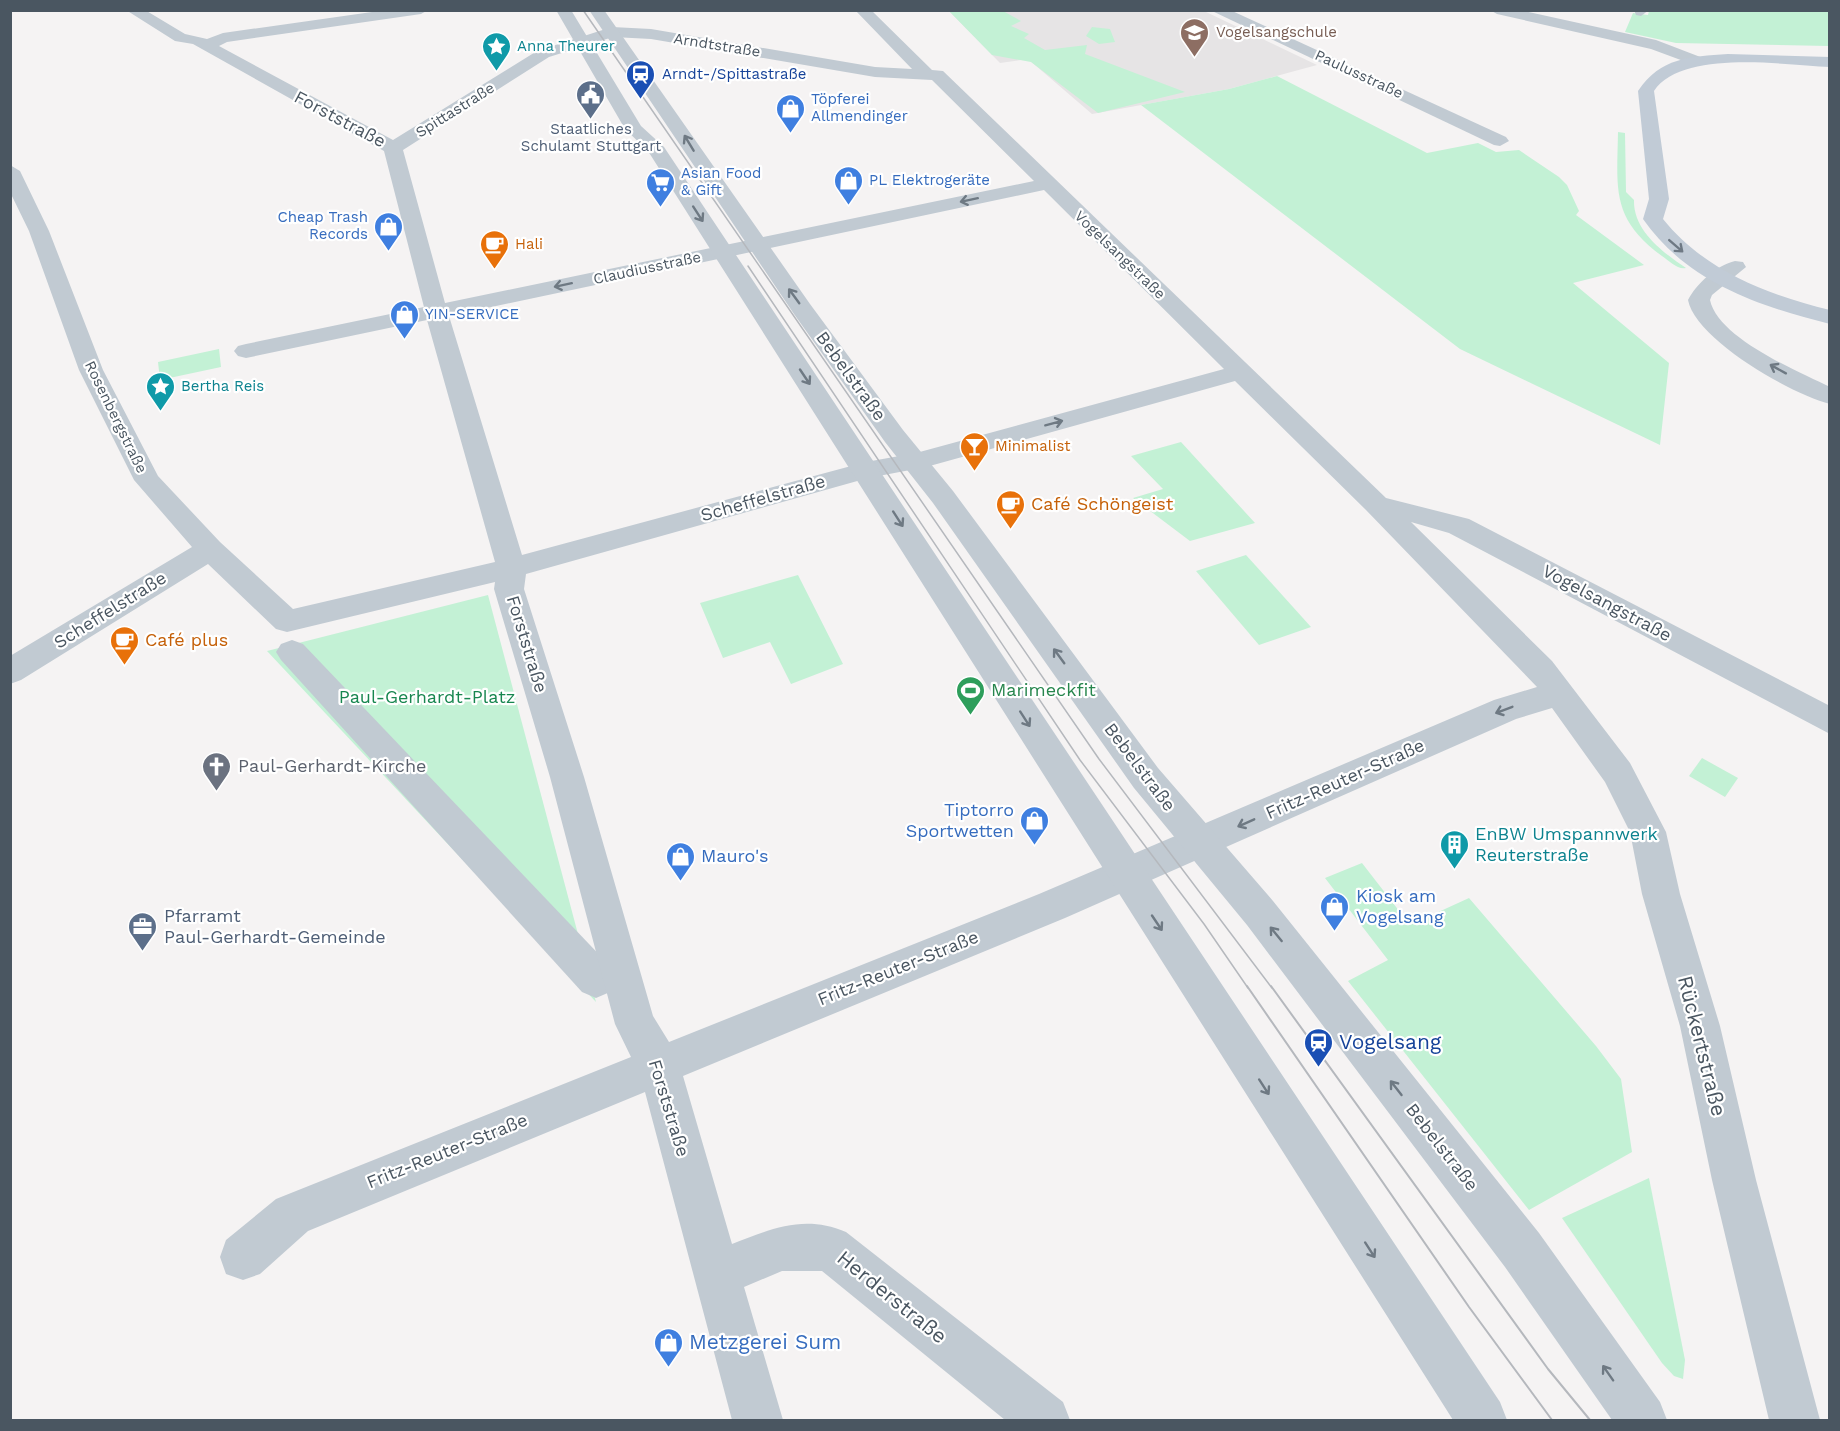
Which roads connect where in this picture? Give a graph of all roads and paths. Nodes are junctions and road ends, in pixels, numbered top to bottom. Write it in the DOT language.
graph roads {
  1 [pos="133,10"];
  2 [pos="421,10"];
  3 [pos="563,10"];
  4 [pos="596,10"];
  5 [pos="862,10"];
  6 [pos="1217,10"];
  7 [pos="1497,10"];
  8 [pos="612,32"];
  9 [pos="580,40"];
  10 [pos="207,45"];
  11 [pos="1697,61"];
  12 [pos="1830,62"];
  13 [pos="926,73"];
  14 [pos="1500,141"];
  15 [pos="393,148"];
  16 [pos="10,171"];
  17 [pos="1047,184"];
  18 [pos="756,244"];
  19 [pos="723,252"];
  20 [pos="1729,273"];
  21 [pos="1830,304"];
  22 [pos="436,311"];
  23 [pos="1830,317"];
  24 [pos="246,351"];
  25 [pos="1239,372"];
  26 [pos="1830,397"];
  27 [pos="916,461"];
  28 [pos="866,470"];
  29 [pos="1376,504"];
  30 [pos="210,549"];
  31 [pos="512,569"];
  32 [pos="289,636"];
  33 [pos="10,672"];
  34 [pos="1560,693"];
  35 [pos="1830,720"];
  36 [pos="1199,843"];
  37 [pos="1125,875"];
  38 [pos="596,979"];
  39 [pos="659,1065"];
  40 [pos="243,1257"];
  41 [pos="717,1274"];
  42 [pos="757,1420"];
  43 [pos="1045,1420"];
  44 [pos="1482,1420"];
  45 [pos="1642,1420"];
  46 [pos="1795,1420"];
  1 -- 10 [label="street, Forststraße"];
  2 -- 10 [label="street"];
  3 -- 9 [label="street, Bebelstraße"];
  4 -- 8 [label="street, Bebelstraße"];
  5 -- 13 [label="street, Vogelsangstraße"];
  6 -- 14 [label="street, Paulusstraße"];
  7 -- 11 [label="street"];
  8 -- 9 [label="street, Arndtstraße"];
  8 -- 13 [label="street, Arndtstraße"];
  18 -- 8 [label="street, Bebelstraße, one-way"];
  9 -- 15 [label="street, Spittastraße"];
  9 -- 19 [label="street, Bebelstraße, one-way"];
  10 -- 15 [label="street, Forststraße"];
  11 -- 12 [label="main road"];
  11 -- 20 [label="main road"];
  13 -- 17 [label="street, Vogelsangstraße"];
  15 -- 22 [label="street, Forststraße"];
  16 -- 30 [label="street, Rosenbergstraße"];
  17 -- 18 [label="street, Claudiusstraße, one-way"];
  17 -- 25 [label="street, Vogelsangstraße"];
  18 -- 19 [label="street, Claudiusstraße"];
  27 -- 18 [label="street, Bebelstraße, one-way"];
  19 -- 22 [label="street, Claudiusstraße, one-way"];
  19 -- 28 [label="street, Bebelstraße, one-way"];
  20 -- 21 [label="main road"];
  20 -- 23 [label="main road"];
  26 -- 20 [label="street, one-way"];
  22 -- 24 [label="street, Claudiusstraße"];
  22 -- 31 [label="street, Forststraße"];
  27 -- 25 [label="street, Scheffelstraße, one-way"];
  25 -- 29 [label="street, Vogelsangstraße"];
  27 -- 28 [label="street, Scheffelstraße"];
  36 -- 27 [label="street, Bebelstraße, one-way"];
  28 -- 31 [label="street, Scheffelstraße"];
  28 -- 37 [label="street, Bebelstraße, one-way"];
  29 -- 34 [label="street, Vogelsangstraße"];
  29 -- 35 [label="street, Vogelsangstraße"];
  30 -- 32 [label="street, Rosenbergstraße"];
  30 -- 33 [label="street, Scheffelstraße"];
  31 -- 32 [label="street, Scheffelstraße"];
  31 -- 39 [label="street, Forststraße"];
  32 -- 38 [label="street"];
  34 -- 36 [label="street, Fritz-Reuter-Straße, one-way"];
  34 -- 46 [label="street, Rückertstraße"];
  36 -- 37 [label="street, Fritz-Reuter-Straße"];
  45 -- 36 [label="street, Bebelstraße, one-way"];
  37 -- 39 [label="street, Fritz-Reuter-Straße"];
  37 -- 44 [label="street, Bebelstraße, one-way"];
  39 -- 40 [label="street, Fritz-Reuter-Straße"];
  39 -- 41 [label="street, Forststraße"];
  41 -- 42 [label="street, Forststraße"];
  41 -- 43 [label="street, Herderstraße"];
}
